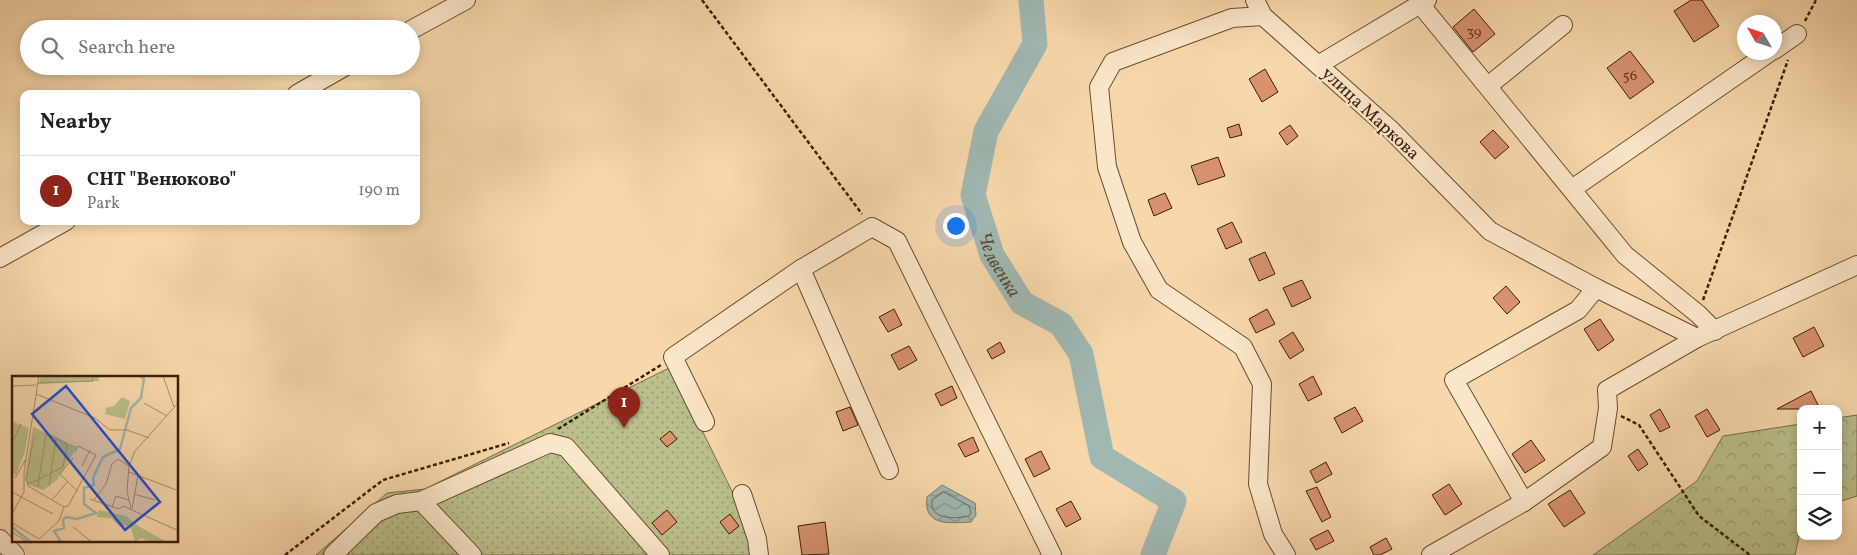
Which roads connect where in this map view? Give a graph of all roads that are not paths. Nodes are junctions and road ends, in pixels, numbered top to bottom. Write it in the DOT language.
graph roads {
  1 [pos="466,0"];
  2 [pos="1255,0"];
  3 [pos="1424,2"];
  4 [pos="1263,16"];
  5 [pos="420,25"];
  6 [pos="1563,25"];
  7 [pos="1798,34"];
  8 [pos="1782,45"];
  9 [pos="1758,60"];
  10 [pos="1318,65"];
  11 [pos="330,75"];
  12 [pos="1488,86"];
  13 [pos="304,90"];
  14 [pos="1572,189"];
  15 [pos="59,225"];
  16 [pos="0,258"];
  17 [pos="1857,265"];
  18 [pos="801,269"];
  19 [pos="1596,288"];
  20 [pos="1715,331"];
  21 [pos="1697,338"];
  22 [pos="705,422"];
  23 [pos="889,470"];
  24 [pos="742,494"];
  25 [pos="421,501"];
  26 [pos="1524,502"];
  27 [pos="0,539"];
  28 [pos="15,555"];
  29 [pos="333,555"];
  30 [pos="472,555"];
  31 [pos="660,555"];
  32 [pos="759,555"];
  33 [pos="1052,555"];
  34 [pos="1286,555"];
  35 [pos="1431,555"];
  1 -- 5 [label="street"];
  2 -- 4 [label="street"];
  3 -- 10 [label="street, улица Маркова"];
  3 -- 12 [label="street"];
  4 -- 10 [label="street"];
  4 -- 34 [label="street"];
  6 -- 12 [label="street"];
  7 -- 8 [label="street"];
  9 -- 14 [label="street"];
  10 -- 19 [label="street, улица Маркова"];
  11 -- 13 [label="street"];
  12 -- 14 [label="street"];
  14 -- 20 [label="street"];
  15 -- 16 [label="street"];
  17 -- 20 [label="street"];
  18 -- 22 [label="street"];
  18 -- 23 [label="street"];
  18 -- 33 [label="street"];
  19 -- 21 [label="street, улица Маркова"];
  19 -- 26 [label="street"];
  20 -- 21 [label="street"];
  21 -- 26 [label="street"];
  24 -- 32 [label="street"];
  25 -- 29 [label="street"];
  25 -- 30 [label="street"];
  25 -- 31 [label="street"];
  26 -- 35 [label="street"];
  27 -- 28 [label="street"];
}
